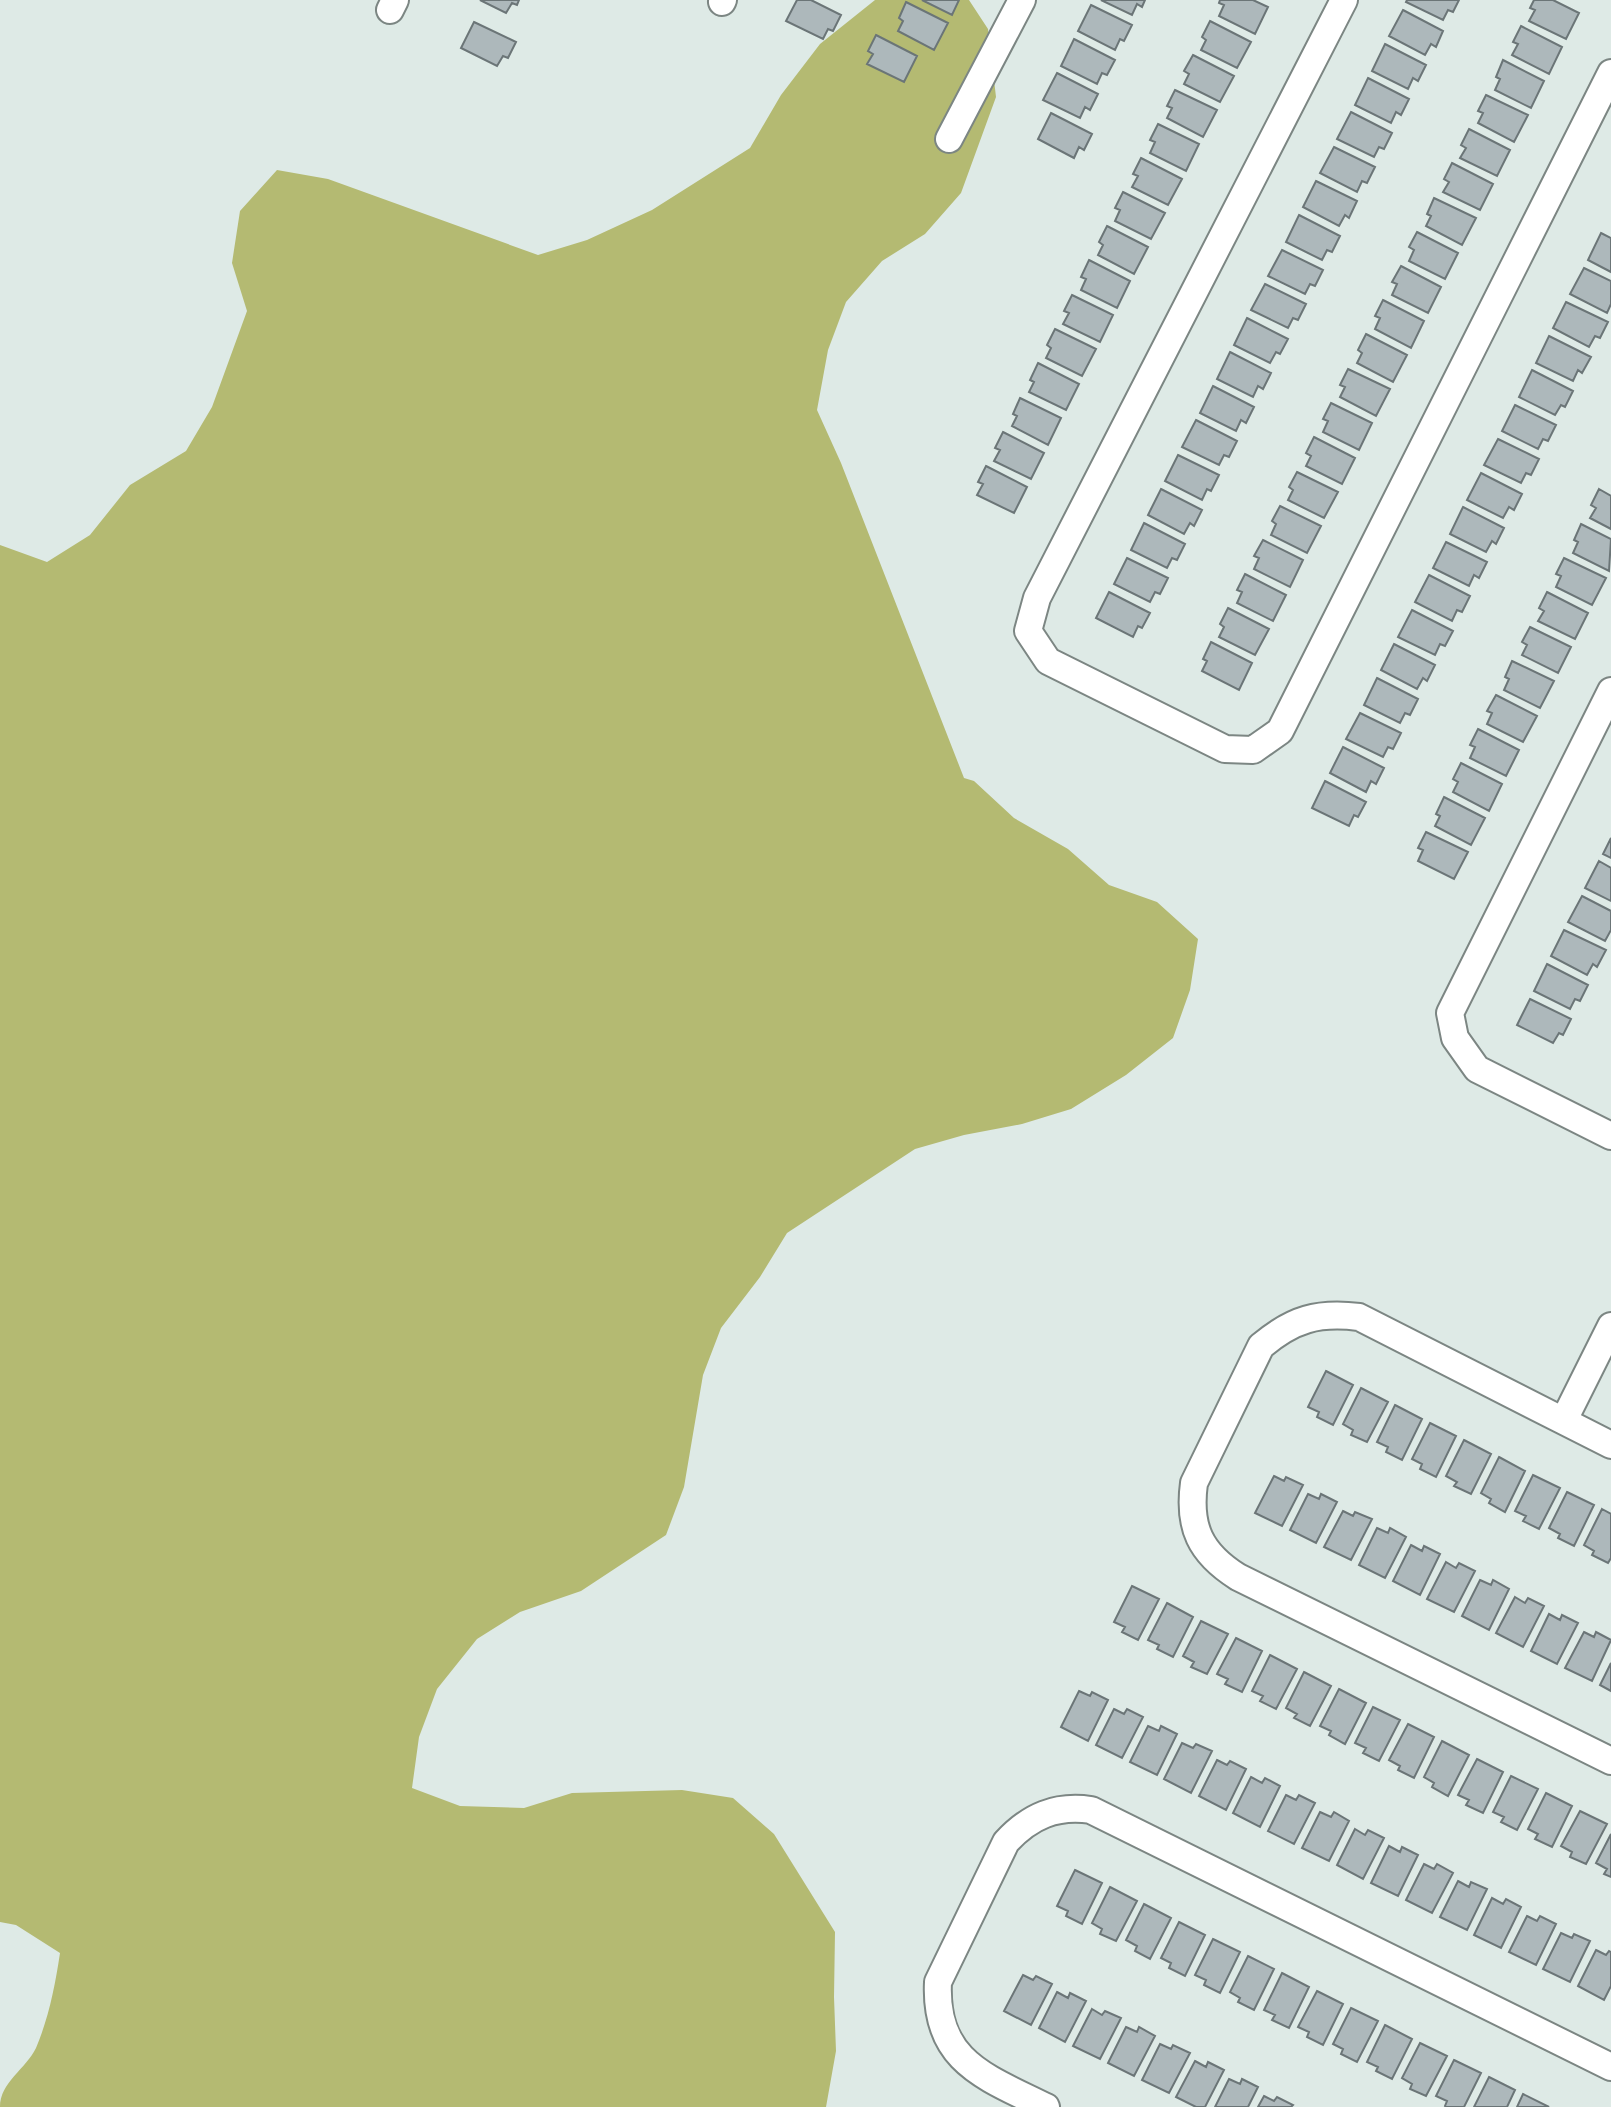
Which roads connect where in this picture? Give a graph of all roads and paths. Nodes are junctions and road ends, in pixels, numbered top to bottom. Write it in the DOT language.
graph roads {
  1 [pos="1022,0"];
  2 [pos="1344,0"];
  3 [pos="1611,73"];
  4 [pos="949,139"];
  5 [pos="1611,691"];
  6 [pos="1611,1136"];
  7 [pos="1611,1326"];
  8 [pos="1564,1420"];
  9 [pos="1611,1445"];
  10 [pos="1611,1761"];
  11 [pos="1611,2067"];
  12 [pos="1046,2107"];
  1 -- 4 [label="street"];
  2 -- 3 [label="street"];
  5 -- 6 [label="street"];
  7 -- 8 [label="street"];
  8 -- 9 [label="street"];
  8 -- 10 [label="street"];
  11 -- 12 [label="street"];
}
